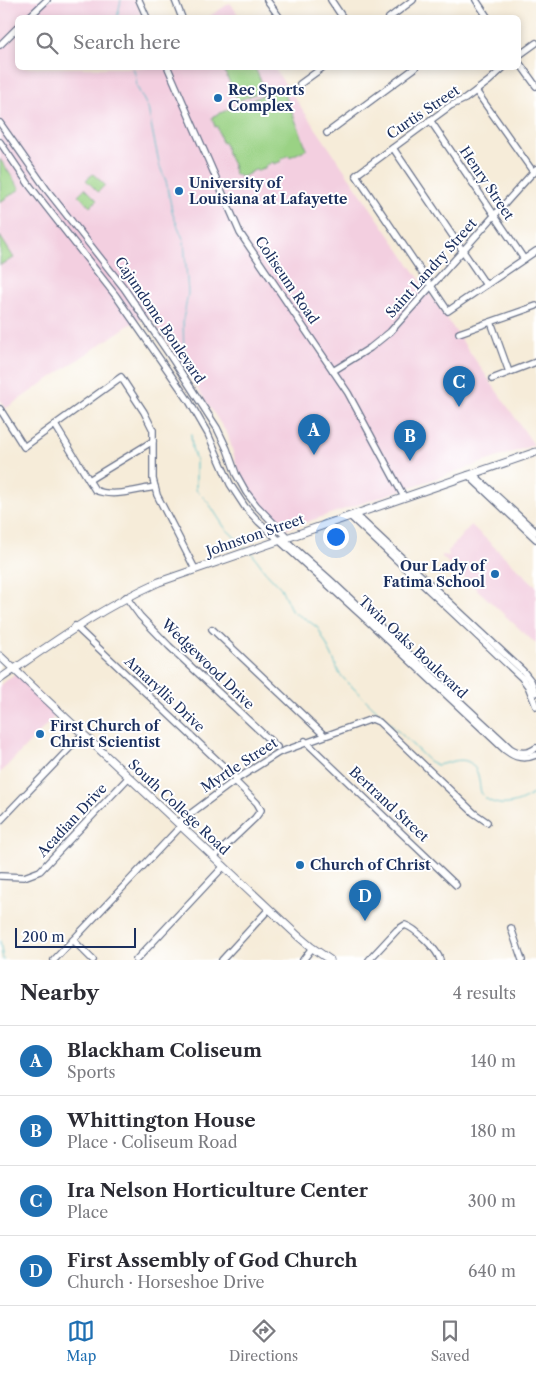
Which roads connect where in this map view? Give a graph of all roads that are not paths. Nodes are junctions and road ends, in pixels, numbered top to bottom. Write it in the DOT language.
graph roads {
  1 [pos="47,0"];
  2 [pos="139,0"];
  3 [pos="175,0"];
  4 [pos="276,0"];
  5 [pos="331,0"];
  6 [pos="413,0"];
  7 [pos="476,0"];
  8 [pos="269,2"];
  9 [pos="31,15"];
  10 [pos="145,15"];
  11 [pos="181,15"];
  12 [pos="278,15"];
  13 [pos="341,15"];
  14 [pos="393,15"];
  15 [pos="485,15"];
  16 [pos="15,31"];
  17 [pos="536,43"];
  18 [pos="0,44"];
  19 [pos="521,54"];
  20 [pos="521,65"];
  21 [pos="169,70"];
  22 [pos="319,70"];
  23 [pos="412,70"];
  24 [pos="501,70"];
  25 [pos="300,84"];
  26 [pos="536,86"];
  27 [pos="476,91"];
  28 [pos="430,120"];
  29 [pos="0,124"];
  30 [pos="327,133"];
  31 [pos="0,142"];
  32 [pos="393,148"];
  33 [pos="535,172"];
  34 [pos="494,216"];
  35 [pos="463,251"];
  36 [pos="536,251"];
  37 [pos="524,259"];
  38 [pos="486,285"];
  39 [pos="431,287"];
  40 [pos="135,304"];
  41 [pos="536,306"];
  42 [pos="126,311"];
  43 [pos="491,322"];
  44 [pos="459,333"];
  45 [pos="536,362"];
  46 [pos="333,371"];
  47 [pos="509,372"];
  48 [pos="492,379"];
  49 [pos="203,406"];
  50 [pos="0,409"];
  51 [pos="195,411"];
  52 [pos="55,425"];
  53 [pos="153,441"];
  54 [pos="536,452"];
  55 [pos="471,475"];
  56 [pos="89,480"];
  57 [pos="155,487"];
  58 [pos="404,497"];
  59 [pos="352,515"];
  60 [pos="517,518"];
  61 [pos="536,532"];
  62 [pos="283,539"];
  63 [pos="536,540"];
  64 [pos="195,569"];
  65 [pos="126,597"];
  66 [pos="75,626"];
  67 [pos="212,629"];
  68 [pos="0,656"];
  69 [pos="13,670"];
  70 [pos="0,679"];
  71 [pos="536,693"];
  72 [pos="536,706"];
  73 [pos="83,734"];
  74 [pos="324,735"];
  75 [pos="305,741"];
  76 [pos="277,746"];
  77 [pos="536,748"];
  78 [pos="536,754"];
  79 [pos="129,777"];
  80 [pos="236,780"];
  81 [pos="0,821"];
  82 [pos="487,822"];
  83 [pos="180,825"];
  84 [pos="214,857"];
  85 [pos="224,866"];
  86 [pos="0,876"];
  87 [pos="456,885"];
  88 [pos="269,909"];
  89 [pos="511,928"];
  90 [pos="73,940"];
  91 [pos="312,948"];
  92 [pos="54,960"];
  93 [pos="93,960"];
  94 [pos="136,960"];
  95 [pos="222,960"];
  96 [pos="303,960"];
  97 [pos="330,960"];
  98 [pos="369,960"];
  99 [pos="440,960"];
  100 [pos="522,960"];
  1 -- 9 [label="street"];
  2 -- 10 [label="street"];
  3 -- 11 [label="street"];
  4 -- 8 [label="street"];
  5 -- 13 [label="street"];
  6 -- 14 [label="street"];
  7 -- 15 [label="street"];
  8 -- 12 [label="street"];
  16 -- 18 [label="street"];
  17 -- 19 [label="street"];
  20 -- 26 [label="street"];
  21 -- 46 [label="street, Coliseum Road"];
  22 -- 25 [label="street"];
  23 -- 30 [label="street"];
  24 -- 27 [label="street, Curtis Street"];
  27 -- 28 [label="street, Curtis Street"];
  27 -- 33 [label="street"];
  28 -- 32 [label="street, Curtis Street"];
  28 -- 34 [label="street, Henry Street"];
  29 -- 40 [label="street, Cajundome Boulevard"];
  31 -- 42 [label="street, Cajundome Boulevard"];
  32 -- 35 [label="street"];
  32 -- 39 [label="street, Curtis Street"];
  33 -- 34 [label="street, Saint Landry Street"];
  34 -- 35 [label="street, Saint Landry Street"];
  34 -- 37 [label="street, Henry Street"];
  35 -- 38 [label="street"];
  35 -- 39 [label="street, Saint Landry Street"];
  36 -- 37 [label="street"];
  37 -- 38 [label="street"];
  38 -- 39 [label="street"];
  39 -- 46 [label="street, Saint Landry Street"];
  40 -- 42 [label="street"];
  40 -- 49 [label="street, Cajundome Boulevard"];
  41 -- 43 [label="street"];
  42 -- 51 [label="street, Cajundome Boulevard"];
  43 -- 44 [label="street"];
  43 -- 47 [label="street"];
  45 -- 47 [label="street"];
  46 -- 58 [label="street, Coliseum Road"];
  47 -- 48 [label="street"];
  49 -- 51 [label="street"];
  49 -- 62 [label="street, Cajundome Boulevard"];
  50 -- 52 [label="street"];
  51 -- 62 [label="street, Cajundome Boulevard"];
  52 -- 53 [label="street"];
  52 -- 56 [label="street"];
  53 -- 56 [label="street"];
  53 -- 57 [label="street"];
  54 -- 55 [label="main road, Johnston Street"];
  55 -- 58 [label="main road, Johnston Street"];
  55 -- 60 [label="street"];
  56 -- 57 [label="street"];
  57 -- 64 [label="street"];
  58 -- 59 [label="main road, Johnston Street"];
  59 -- 62 [label="main road, Johnston Street"];
  59 -- 71 [label="street"];
  59 -- 72 [label="street"];
  60 -- 61 [label="street"];
  60 -- 63 [label="street"];
  62 -- 64 [label="main road, Johnston Street"];
  62 -- 77 [label="street, Twin Oaks Boulevard"];
  62 -- 78 [label="street, Twin Oaks Boulevard"];
  64 -- 65 [label="main road, Johnston Street"];
  65 -- 66 [label="main road, Johnston Street"];
  65 -- 76 [label="street, Wedgewood Drive"];
  66 -- 69 [label="main road, Johnston Street"];
  66 -- 80 [label="street, Amaryllis Drive"];
  67 -- 74 [label="street"];
  68 -- 69 [label="main road, South College Road"];
  69 -- 70 [label="main road, Johnston Street"];
  69 -- 73 [label="main road, South College Road"];
  73 -- 79 [label="main road, South College Road"];
  73 -- 81 [label="street"];
  74 -- 75 [label="street, Myrtle Street"];
  74 -- 82 [label="street, Myrtle Street"];
  75 -- 80 [label="street, Myrtle Street"];
  75 -- 87 [label="street, Bertrand Street"];
  79 -- 83 [label="main road, South College Road"];
  79 -- 86 [label="street, Acadian Drive"];
  80 -- 83 [label="street, Myrtle Street"];
  80 -- 84 [label="street, Amaryllis Drive"];
  83 -- 84 [label="main road, South College Road"];
  83 -- 90 [label="street, Myrtle Street"];
  84 -- 85 [label="main road, South College Road"];
  85 -- 88 [label="main road, South College Road"];
  85 -- 94 [label="street"];
  88 -- 91 [label="main road, South College Road"];
  88 -- 95 [label="street"];
  89 -- 100 [label="street"];
  90 -- 92 [label="street, Myrtle Street"];
  90 -- 93 [label="street"];
  91 -- 96 [label="street"];
  91 -- 97 [label="main road, South College Road"];
  98 -- 99 [label="street"];
}
